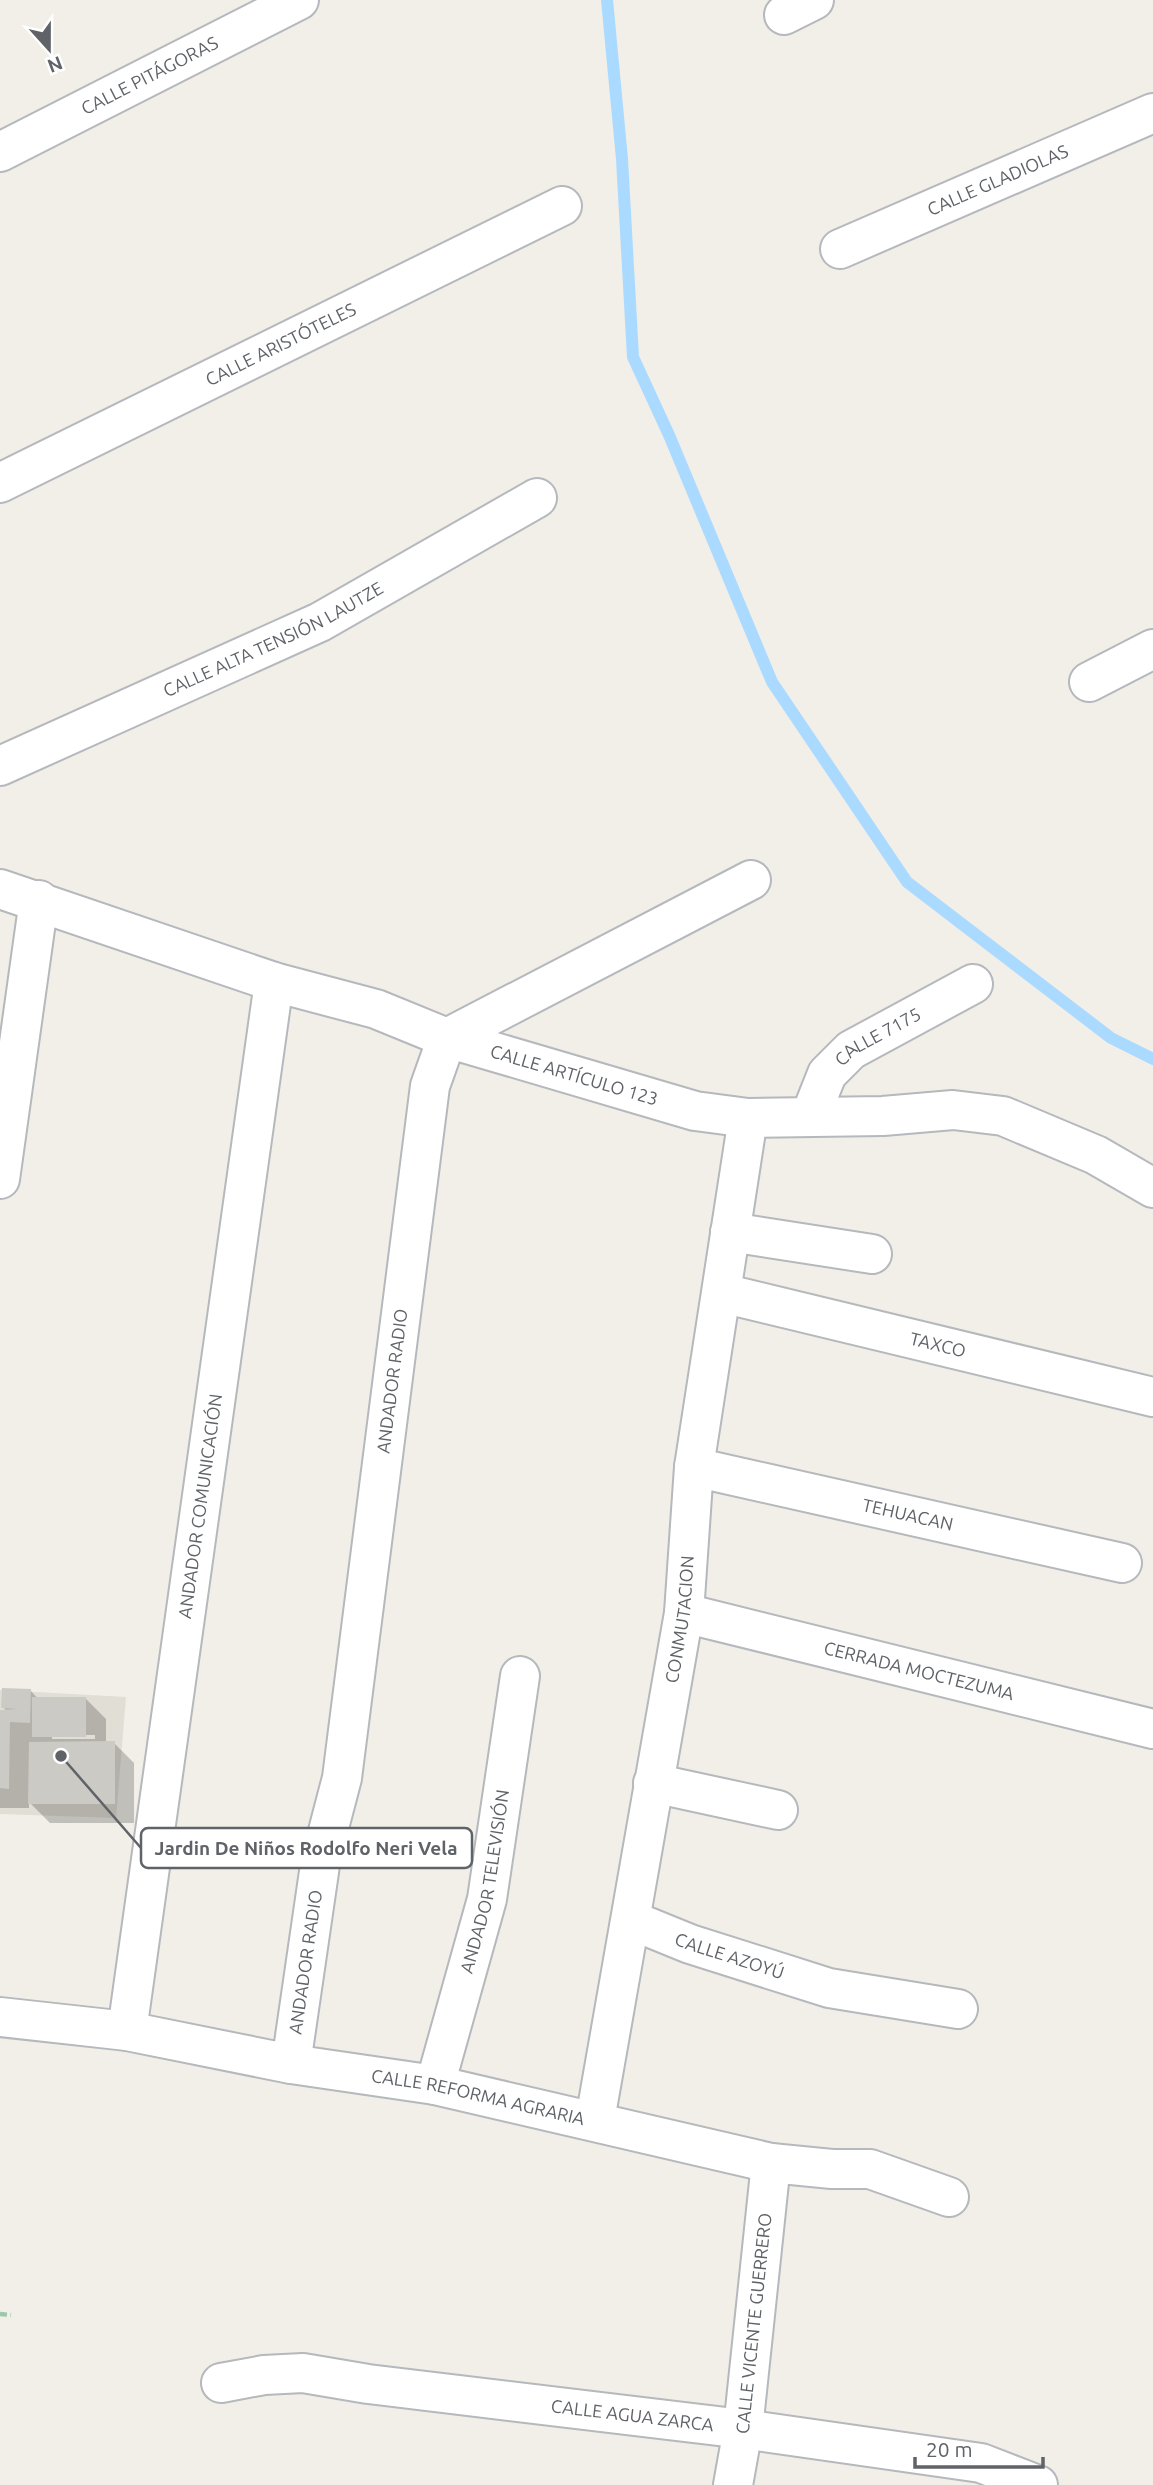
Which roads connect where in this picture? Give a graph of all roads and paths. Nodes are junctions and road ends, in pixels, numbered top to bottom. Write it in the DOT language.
graph roads {
  1 [pos="299,0"];
  2 [pos="1153,113"];
  3 [pos="0,152"];
  4 [pos="562,206"];
  5 [pos="841,249"];
  6 [pos="0,482"];
  7 [pos="537,498"];
  8 [pos="1153,649"];
  9 [pos="1089,682"];
  10 [pos="0,766"];
  11 [pos="751,880"];
  12 [pos="0,889"];
  13 [pos="38,901"];
  14 [pos="274,982"];
  15 [pos="973,984"];
  16 [pos="447,1038"];
  17 [pos="810,1116"];
  18 [pos="748,1118"];
  19 [pos="0,1180"];
  20 [pos="1153,1188"];
  21 [pos="730,1233"];
  22 [pos="873,1254"];
  23 [pos="722,1293"];
  24 [pos="1153,1397"];
  25 [pos="694,1467"];
  26 [pos="1122,1563"];
  27 [pos="684,1613"];
  28 [pos="520,1676"];
  29 [pos="1153,1729"];
  30 [pos="653,1783"];
  31 [pos="778,1810"];
  32 [pos="631,1920"];
  33 [pos="958,2009"];
  34 [pos="0,2017"];
  35 [pos="127,2031"];
  36 [pos="291,2064"];
  37 [pos="435,2085"];
  38 [pos="595,2120"];
  39 [pos="771,2163"];
  40 [pos="949,2197"];
  41 [pos="0,2314"];
  42 [pos="11,2315"];
  43 [pos="221,2383"];
  44 [pos="743,2429"];
  45 [pos="733,2485"];
  46 [pos="1038,2485"];
  1 -- 3 [label="street, CALLE PITÁGORAS"];
  2 -- 5 [label="street, CALLE GLADIOLAS"];
  4 -- 6 [label="street, CALLE ARISTÓTELES"];
  7 -- 10 [label="street, CALLE ALTA TENSIÓN LAUTZE"];
  8 -- 9 [label="street"];
  11 -- 16 [label="street"];
  12 -- 13 [label="street, CALLE ARTÍCULO 123"];
  13 -- 14 [label="street, CALLE ARTÍCULO 123"];
  13 -- 19 [label="street"];
  14 -- 16 [label="street, CALLE ARTÍCULO 123"];
  14 -- 35 [label="street, ANDADOR COMUNICACIÓN"];
  15 -- 17 [label="street, CALLE 7175"];
  16 -- 18 [label="street, CALLE ARTÍCULO 123"];
  16 -- 36 [label="street, ANDADOR RADIO"];
  17 -- 18 [label="street, CALLE ARTÍCULO 123"];
  17 -- 20 [label="street, CALLE ARTÍCULO 123"];
  18 -- 21 [label="street, CONMUTACION"];
  21 -- 22 [label="street"];
  21 -- 23 [label="street, CONMUTACION"];
  23 -- 24 [label="street, TAXCO"];
  23 -- 25 [label="street, CONMUTACION"];
  25 -- 26 [label="street, TEHUACAN"];
  25 -- 27 [label="street, CONMUTACION"];
  27 -- 29 [label="street, CERRADA MOCTEZUMA"];
  27 -- 30 [label="street, CONMUTACION"];
  28 -- 37 [label="street, ANDADOR TELEVISIÓN"];
  30 -- 31 [label="street"];
  30 -- 32 [label="street, CONMUTACION"];
  32 -- 33 [label="street, CALLE AZOYÚ"];
  32 -- 38 [label="street, CONMUTACION"];
  34 -- 35 [label="street, CALLE REFORMA AGRARIA"];
  35 -- 36 [label="street, CALLE REFORMA AGRARIA"];
  36 -- 37 [label="street, CALLE REFORMA AGRARIA"];
  37 -- 38 [label="street, CALLE REFORMA AGRARIA"];
  38 -- 39 [label="street, CALLE REFORMA AGRARIA"];
  39 -- 40 [label="street, CALLE REFORMA AGRARIA"];
  39 -- 44 [label="street, CALLE VICENTE GUERRERO"];
  41 -- 42 [label="path"];
  43 -- 44 [label="street, CALLE AGUA ZARCA"];
  44 -- 45 [label="street, CALLE VICENTE GUERRERO"];
  44 -- 46 [label="street, CALLE AGUA ZARCA"];
}
